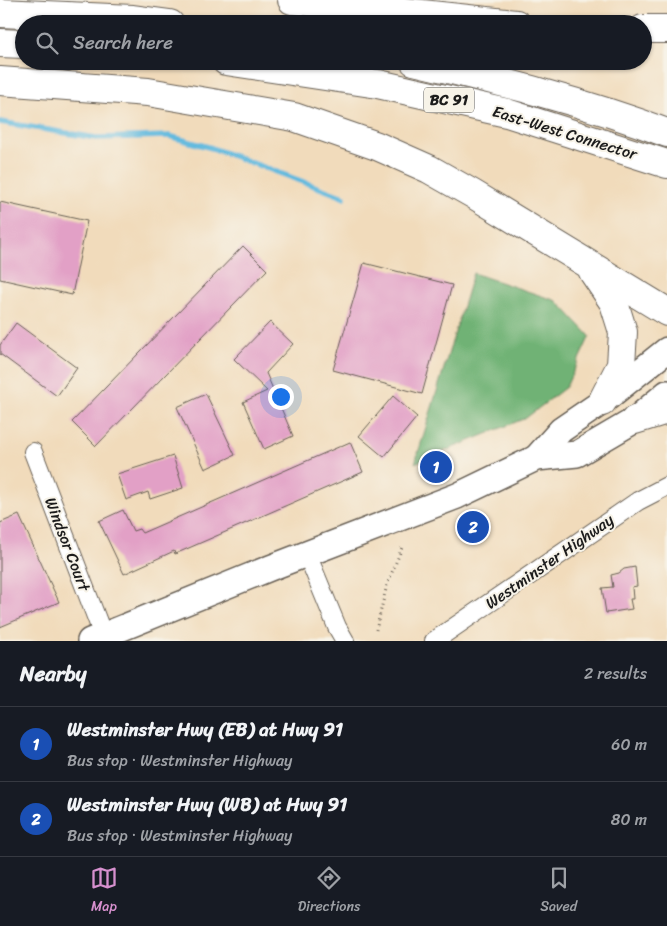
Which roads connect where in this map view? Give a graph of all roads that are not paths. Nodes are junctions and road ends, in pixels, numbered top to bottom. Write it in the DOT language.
graph roads {
  1 [pos="292,0"];
  2 [pos="0,13"];
  3 [pos="44,15"];
  4 [pos="432,15"];
  5 [pos="0,43"];
  6 [pos="15,44"];
  7 [pos="285,70"];
  8 [pos="453,70"];
  9 [pos="0,81"];
  10 [pos="667,133"];
  11 [pos="667,164"];
  12 [pos="588,264"];
  13 [pos="667,312"];
  14 [pos="667,350"];
  15 [pos="667,393"];
  16 [pos="602,402"];
  17 [pos="667,410"];
  18 [pos="635,420"];
  19 [pos="33,452"];
  20 [pos="536,458"];
  21 [pos="667,486"];
  22 [pos="307,554"];
  23 [pos="96,638"];
  24 [pos="345,641"];
  25 [pos="434,641"];
  1 -- 4 [label="highway"];
  2 -- 3 [label="highway"];
  5 -- 6 [label="highway"];
  7 -- 11 [label="highway, East-West Connector / BC 91"];
  8 -- 10 [label="highway, East-West Connector / BC 91"];
  9 -- 12 [label="highway"];
  12 -- 13 [label="highway"];
  12 -- 16 [label="highway"];
  14 -- 16 [label="main road"];
  15 -- 18 [label="main road"];
  16 -- 20 [label="main road"];
  17 -- 18 [label="highway"];
  18 -- 20 [label="main road"];
  19 -- 23 [label="street, Windsor Court"];
  20 -- 22 [label="main road"];
  21 -- 25 [label="street, Westminster Highway"];
  22 -- 23 [label="main road"];
  22 -- 24 [label="street"];
}
